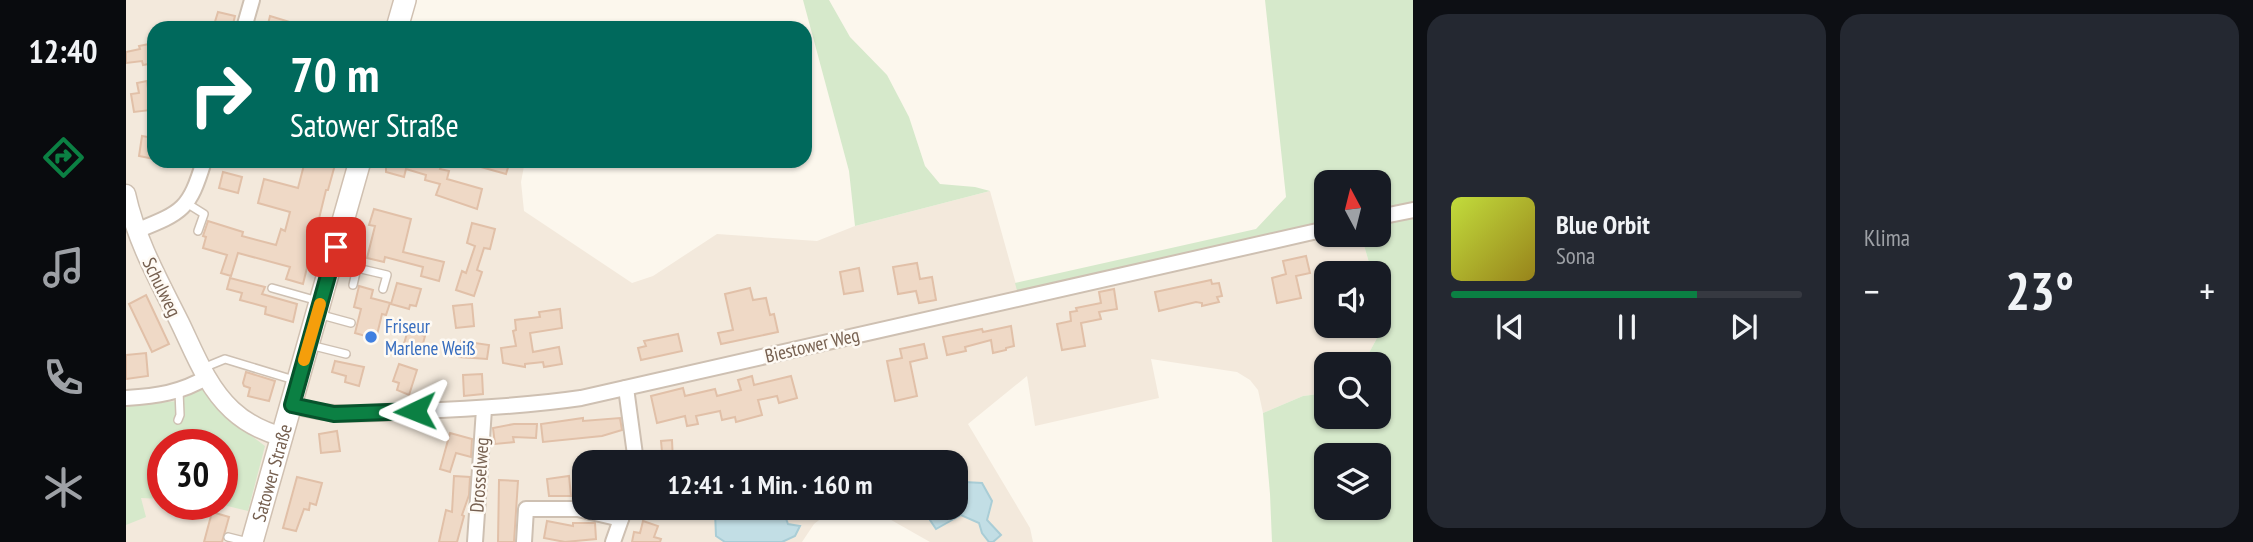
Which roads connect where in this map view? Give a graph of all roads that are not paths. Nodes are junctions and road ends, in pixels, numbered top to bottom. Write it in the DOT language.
graph roads {
  1 [pos="252,0"];
  2 [pos="405,0"];
  3 [pos="246,21"];
  4 [pos="399,21"];
  5 [pos="202,168"];
  6 [pos="358,168"];
  7 [pos="126,194"];
  8 [pos="188,204"];
  9 [pos="1413,210"];
  10 [pos="1391,215"];
  11 [pos="136,231"];
  12 [pos="198,231"];
  13 [pos="1314,232"];
  14 [pos="332,261"];
  15 [pos="357,268"];
  16 [pos="353,285"];
  17 [pos="272,288"];
  18 [pos="383,289"];
  19 [pos="315,309"];
  20 [pos="351,323"];
  21 [pos="309,345"];
  22 [pos="346,354"];
  23 [pos="204,372"];
  24 [pos="298,381"];
  25 [pos="626,388"];
  26 [pos="179,391"];
  27 [pos="126,398"];
  28 [pos="292,405"];
  29 [pos="484,409"];
  30 [pos="188,418"];
  31 [pos="283,437"];
  32 [pos="634,450"];
  33 [pos="572,509"];
  34 [pos="621,520"];
  35 [pos="228,537"];
  36 [pos="251,542"];
  37 [pos="475,542"];
  38 [pos="524,542"];
  39 [pos="613,542"];
  1 -- 3 [label="street"];
  2 -- 4 [label="main road"];
  5 -- 8 [label="street"];
  6 -- 14 [label="main road, Satower Straße"];
  7 -- 11 [label="street, Schulweg"];
  8 -- 11 [label="street"];
  8 -- 12 [label="lane"];
  9 -- 10 [label="street"];
  11 -- 23 [label="street, Schulweg"];
  13 -- 25 [label="street, Biestower Weg"];
  14 -- 15 [label="lane"];
  14 -- 19 [label="main road, Satower Straße"];
  15 -- 16 [label="lane"];
  15 -- 18 [label="lane"];
  17 -- 19 [label="lane"];
  19 -- 20 [label="lane"];
  19 -- 21 [label="main road, Satower Straße"];
  21 -- 22 [label="lane"];
  21 -- 24 [label="main road, Satower Straße"];
  23 -- 24 [label="lane"];
  23 -- 26 [label="street"];
  23 -- 31 [label="street, Schulweg"];
  24 -- 28 [label="main road, Satower Straße"];
  25 -- 29 [label="street, Biestower Weg"];
  25 -- 32 [label="street"];
  26 -- 27 [label="street"];
  26 -- 30 [label="lane"];
  28 -- 29 [label="street, Biestower Weg"];
  28 -- 31 [label="main road, Satower Straße"];
  29 -- 37 [label="street, Drosselweg"];
  31 -- 36 [label="main road, Satower Straße"];
  33 -- 38 [label="street"];
  34 -- 39 [label="street"];
  35 -- 36 [label="lane"];
}
